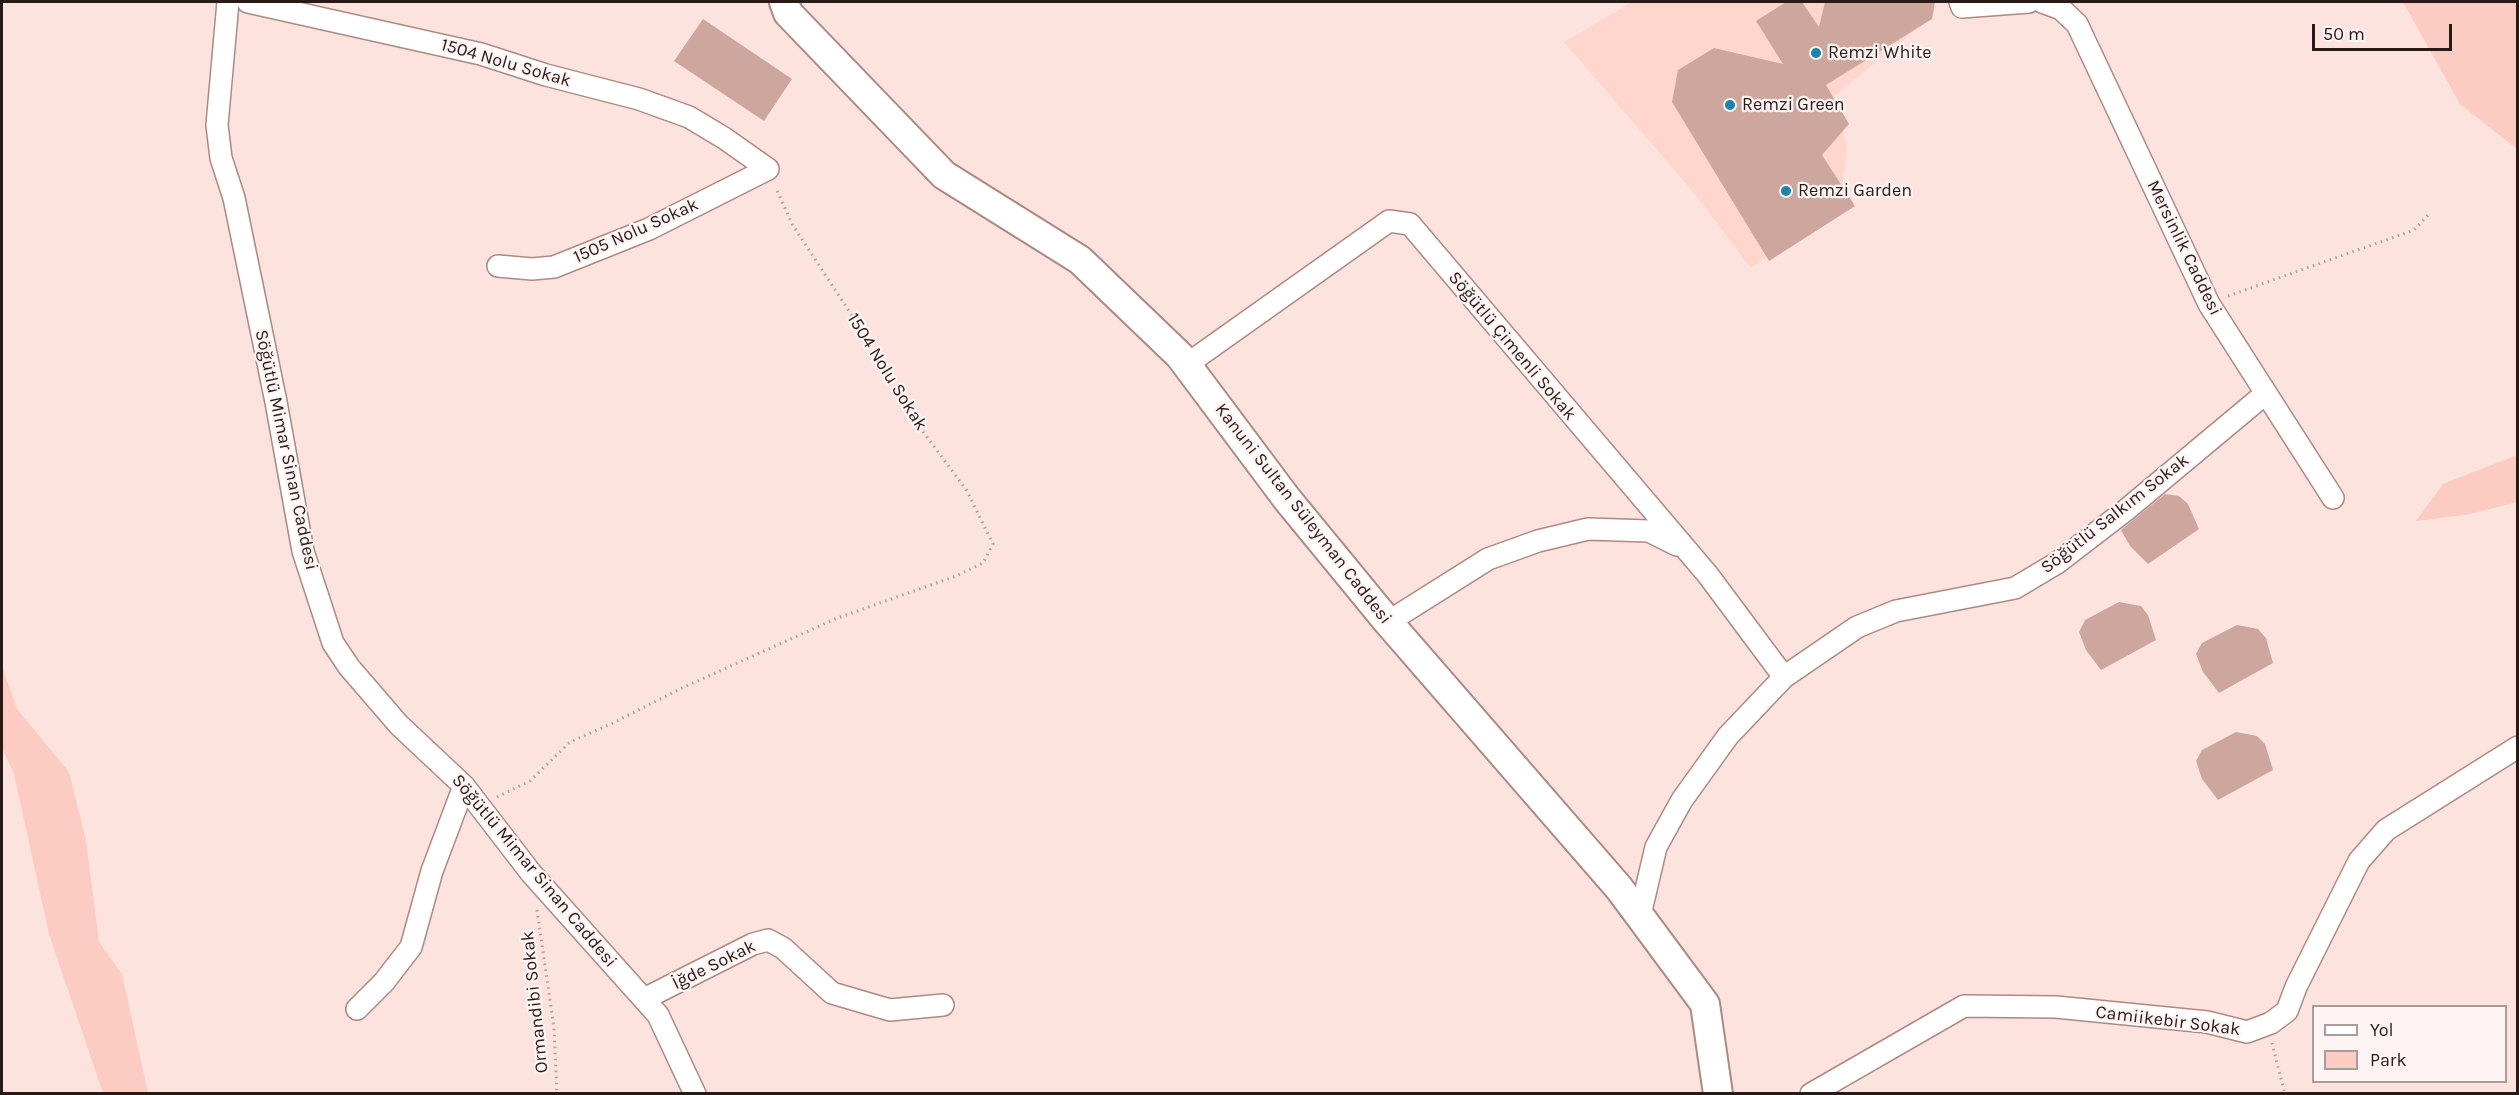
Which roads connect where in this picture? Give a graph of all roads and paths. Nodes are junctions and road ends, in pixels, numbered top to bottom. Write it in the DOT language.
graph roads {
  1 [pos="228,2"];
  2 [pos="248,2"];
  3 [pos="1960,2"];
  4 [pos="2029,2"];
  5 [pos="2042,2"];
  6 [pos="786,7"];
  7 [pos="768,169"];
  8 [pos="2431,212"];
  9 [pos="498,266"];
  10 [pos="2209,304"];
  11 [pos="1186,365"];
  12 [pos="2265,394"];
  13 [pos="2333,498"];
  14 [pos="1686,549"];
  15 [pos="1388,622"];
  16 [pos="1784,677"];
  17 [pos="2517,747"];
  18 [pos="464,786"];
  19 [pos="479,806"];
  20 [pos="536,907"];
  21 [pos="1640,915"];
  22 [pos="644,999"];
  23 [pos="944,1005"];
  24 [pos="357,1009"];
  25 [pos="2271,1023"];
  26 [pos="557,1094"];
  27 [pos="695,1094"];
  28 [pos="1718,1094"];
  29 [pos="1811,1094"];
  30 [pos="2285,1094"];
  1 -- 18 [label="street, Söğütlü Mimar Sinan Caddesi"];
  2 -- 7 [label="street, 1504 Nolu Sokak"];
  3 -- 4 [label="street"];
  5 -- 10 [label="street, Mersinlik Caddesi"];
  6 -- 11 [label="street, Kanuni Sultan Süleyman Caddesi"];
  7 -- 9 [label="street, 1505 Nolu Sokak"];
  7 -- 19 [label="path, 1504 Nolu Sokak"];
  8 -- 10 [label="path"];
  10 -- 12 [label="street, Mersinlik Caddesi"];
  11 -- 14 [label="street, Söğütlü Çimenli Sokak"];
  11 -- 15 [label="street, Kanuni Sultan Süleyman Caddesi"];
  12 -- 13 [label="street, Mersinlik Caddesi"];
  12 -- 16 [label="street, Söğütlü Salkım Sokak"];
  14 -- 15 [label="street"];
  14 -- 16 [label="street, Söğütlü Çimenli Sokak"];
  15 -- 21 [label="street, Kanuni Sultan Süleyman Caddesi"];
  16 -- 21 [label="street, Söğütlü Salkım Sokak"];
  17 -- 25 [label="street"];
  18 -- 19 [label="street, Söğütlü Mimar Sinan Caddesi"];
  18 -- 24 [label="street"];
  19 -- 22 [label="street, Söğütlü Mimar Sinan Caddesi"];
  20 -- 26 [label="path, Ormandibi Sokak"];
  21 -- 28 [label="street, Kanuni Sultan Süleyman Caddesi"];
  22 -- 23 [label="street, İğde Sokak"];
  22 -- 27 [label="street, Söğütlü Mimar Sinan Caddesi"];
  25 -- 29 [label="street, Camiikebir Sokak"];
  25 -- 30 [label="path"];
}
